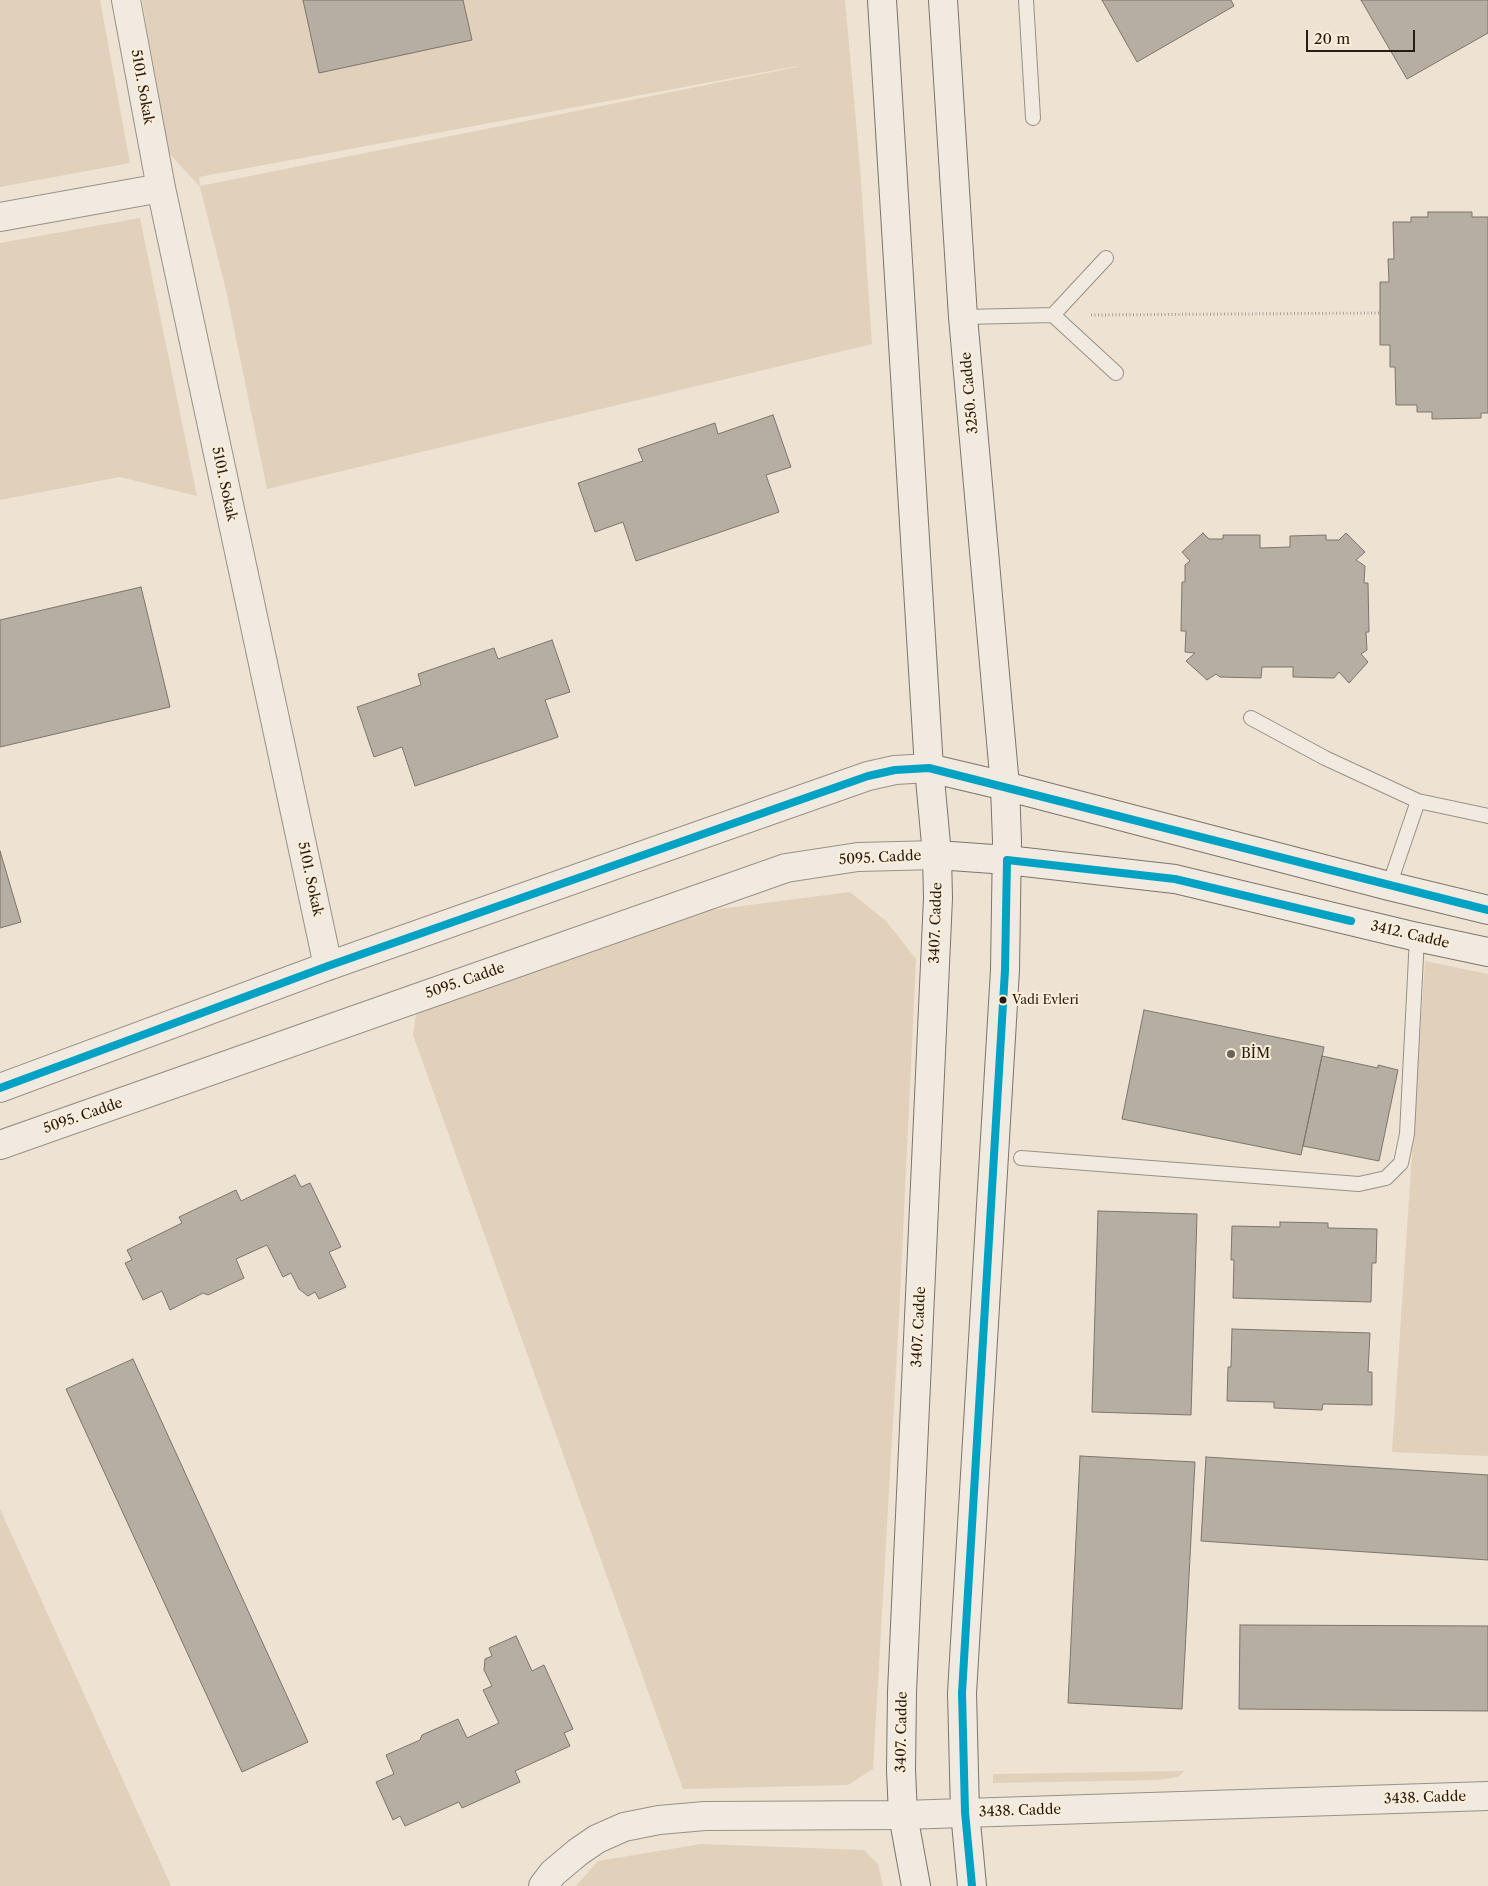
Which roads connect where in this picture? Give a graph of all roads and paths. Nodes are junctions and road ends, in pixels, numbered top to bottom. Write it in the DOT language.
graph roads {
  1 [pos="126,0"];
  2 [pos="882,0"];
  3 [pos="943,0"];
  4 [pos="1026,0"];
  5 [pos="1033,118"];
  6 [pos="161,188"];
  7 [pos="0,218"];
  8 [pos="1106,258"];
  9 [pos="1380,312"];
  10 [pos="1053,315"];
  11 [pos="963,317"];
  12 [pos="1116,373"];
  13 [pos="1251,718"];
  14 [pos="929,768"];
  15 [pos="1005,786"];
  16 [pos="1418,801"];
  17 [pos="1488,816"];
  18 [pos="937,855"];
  19 [pos="1007,860"];
  20 [pos="1389,886"];
  21 [pos="1488,910"];
  22 [pos="1417,937"];
  23 [pos="1488,952"];
  24 [pos="328,966"];
  25 [pos="0,1088"];
  26 [pos="0,1145"];
  27 [pos="1021,1158"];
  28 [pos="1488,1796"];
  29 [pos="964,1812"];
  30 [pos="903,1815"];
  31 [pos="543,1886"];
  32 [pos="916,1886"];
  33 [pos="972,1886"];
  1 -- 6 [label="street, 5101. Sokak"];
  2 -- 14 [label="street"];
  3 -- 11 [label="street, 3250. Cadde"];
  4 -- 5 [label="lane"];
  6 -- 7 [label="street"];
  6 -- 24 [label="street, 5101. Sokak"];
  8 -- 10 [label="lane"];
  9 -- 10 [label="path"];
  10 -- 11 [label="lane"];
  10 -- 12 [label="lane"];
  11 -- 15 [label="street, 3250. Cadde"];
  13 -- 16 [label="lane"];
  14 -- 15 [label="street"];
  14 -- 18 [label="street, 3407. Cadde"];
  14 -- 24 [label="street"];
  15 -- 19 [label="street"];
  15 -- 20 [label="street"];
  16 -- 17 [label="lane"];
  16 -- 20 [label="lane"];
  18 -- 19 [label="street, 5095. Cadde"];
  18 -- 26 [label="street, 5095. Cadde"];
  18 -- 30 [label="street, 3407. Cadde"];
  19 -- 22 [label="street, 3412. Cadde"];
  19 -- 29 [label="street"];
  20 -- 21 [label="street"];
  22 -- 23 [label="street, 3412. Cadde"];
  22 -- 27 [label="lane"];
  24 -- 25 [label="street"];
  28 -- 29 [label="street, 3438. Cadde"];
  29 -- 30 [label="street, 3438. Cadde"];
  29 -- 33 [label="street"];
  30 -- 31 [label="street, 3438. Cadde"];
  30 -- 32 [label="street, 3407. Cadde"];
}
